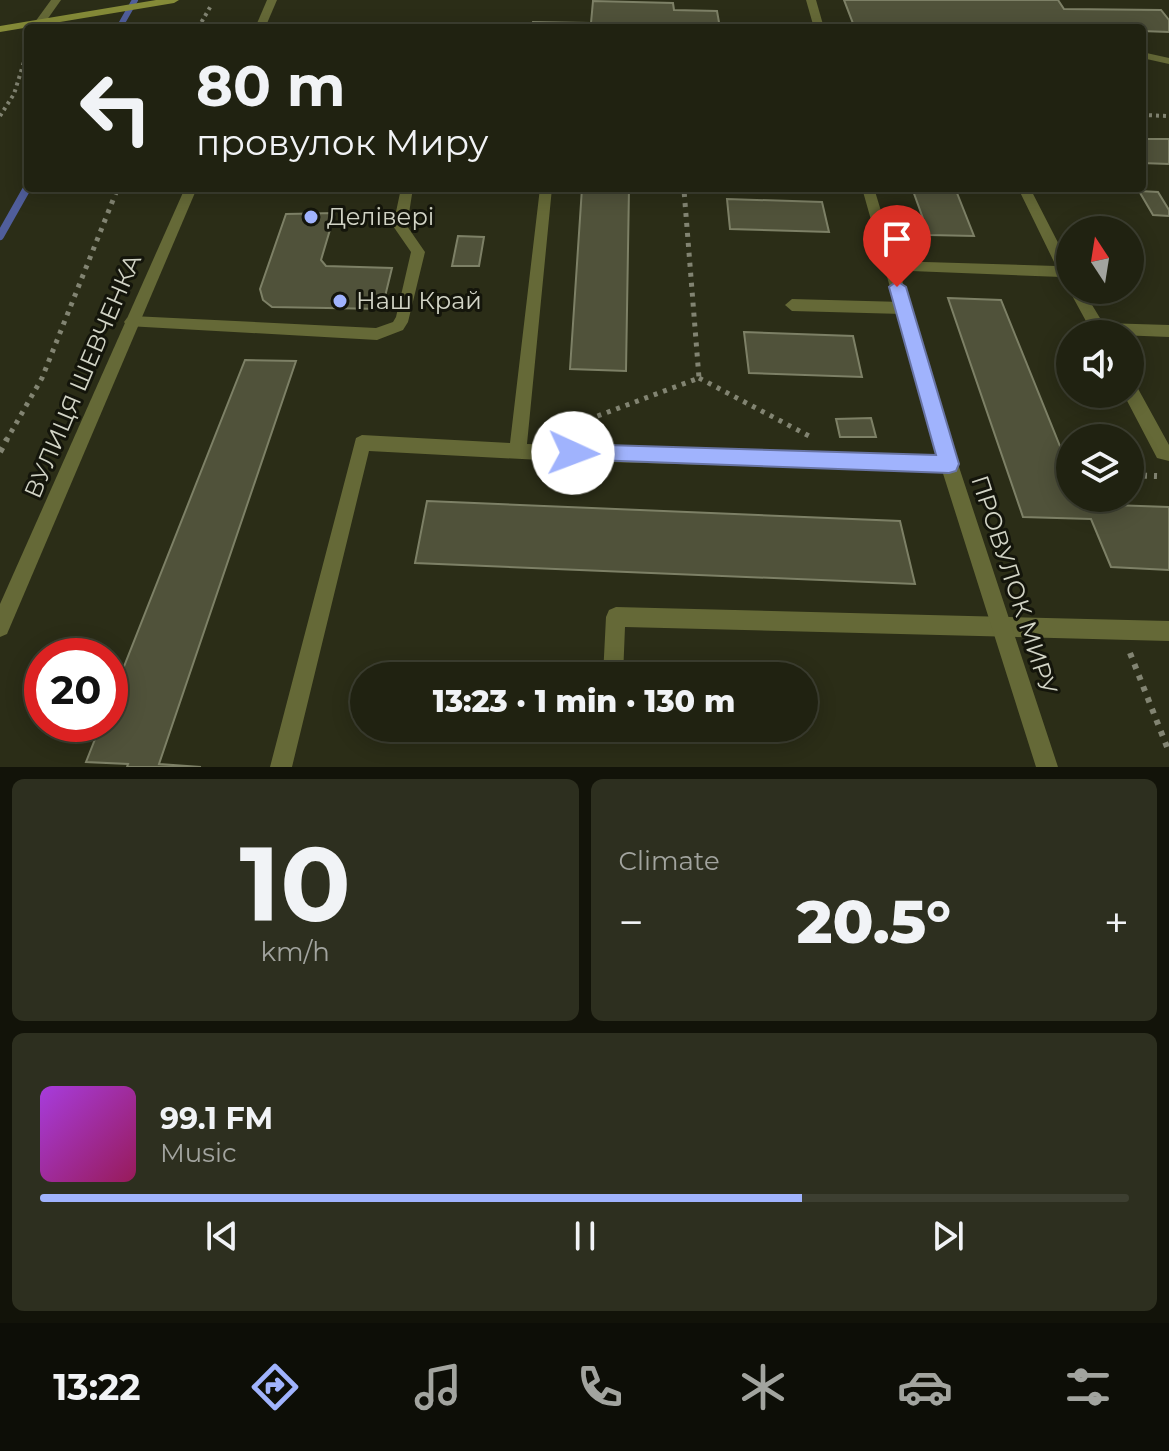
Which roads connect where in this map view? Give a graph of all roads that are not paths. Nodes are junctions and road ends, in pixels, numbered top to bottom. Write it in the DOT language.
graph roads {
  1 [pos="56,0"];
  2 [pos="174,0"];
  3 [pos="272,0"];
  4 [pos="811,0"];
  5 [pos="40,22"];
  6 [pos="29,24"];
  7 [pos="262,24"];
  8 [pos="818,24"];
  9 [pos="24,25"];
  10 [pos="0,29"];
  11 [pos="1146,56"];
  12 [pos="1169,61"];
  13 [pos="189,192"];
  14 [pos="407,192"];
  15 [pos="546,192"];
  16 [pos="869,192"];
  17 [pos="1026,192"];
  18 [pos="1056,252"];
  19 [pos="891,266"];
  20 [pos="1056,275"];
  21 [pos="792,305"];
  22 [pos="903,308"];
  23 [pos="132,322"];
  24 [pos="1144,331"];
  25 [pos="1169,331"];
  26 [pos="1139,408"];
  27 [pos="518,450"];
  28 [pos="1169,453"];
  29 [pos="949,464"];
  30 [pos="0,627"];
  31 [pos="1004,629"];
  32 [pos="1169,631"];
  33 [pos="614,662"];
  34 [pos="281,767"];
  35 [pos="1047,767"];
  1 -- 5 [label="street"];
  2 -- 5 [label="main road"];
  3 -- 7 [label="street"];
  4 -- 8 [label="street"];
  5 -- 6 [label="main road"];
  9 -- 10 [label="main road"];
  11 -- 12 [label="street"];
  13 -- 23 [label="street, ВУЛИЦЯ ШЕВЧЕНКА"];
  14 -- 23 [label="street"];
  15 -- 27 [label="street"];
  16 -- 19 [label="street, ПРОВУЛОК МИРУ"];
  17 -- 18 [label="street"];
  19 -- 20 [label="street"];
  19 -- 22 [label="street, ПРОВУЛОК МИРУ"];
  21 -- 22 [label="street"];
  22 -- 29 [label="street, ПРОВУЛОК МИРУ"];
  23 -- 30 [label="street, ВУЛИЦЯ ШЕВЧЕНКА"];
  24 -- 25 [label="street"];
  26 -- 28 [label="street"];
  27 -- 29 [label="street"];
  27 -- 34 [label="street"];
  29 -- 31 [label="street, ПРОВУЛОК МИРУ"];
  31 -- 32 [label="street"];
  31 -- 33 [label="street"];
  31 -- 35 [label="street, ПРОВУЛОК МИРУ"];
}
